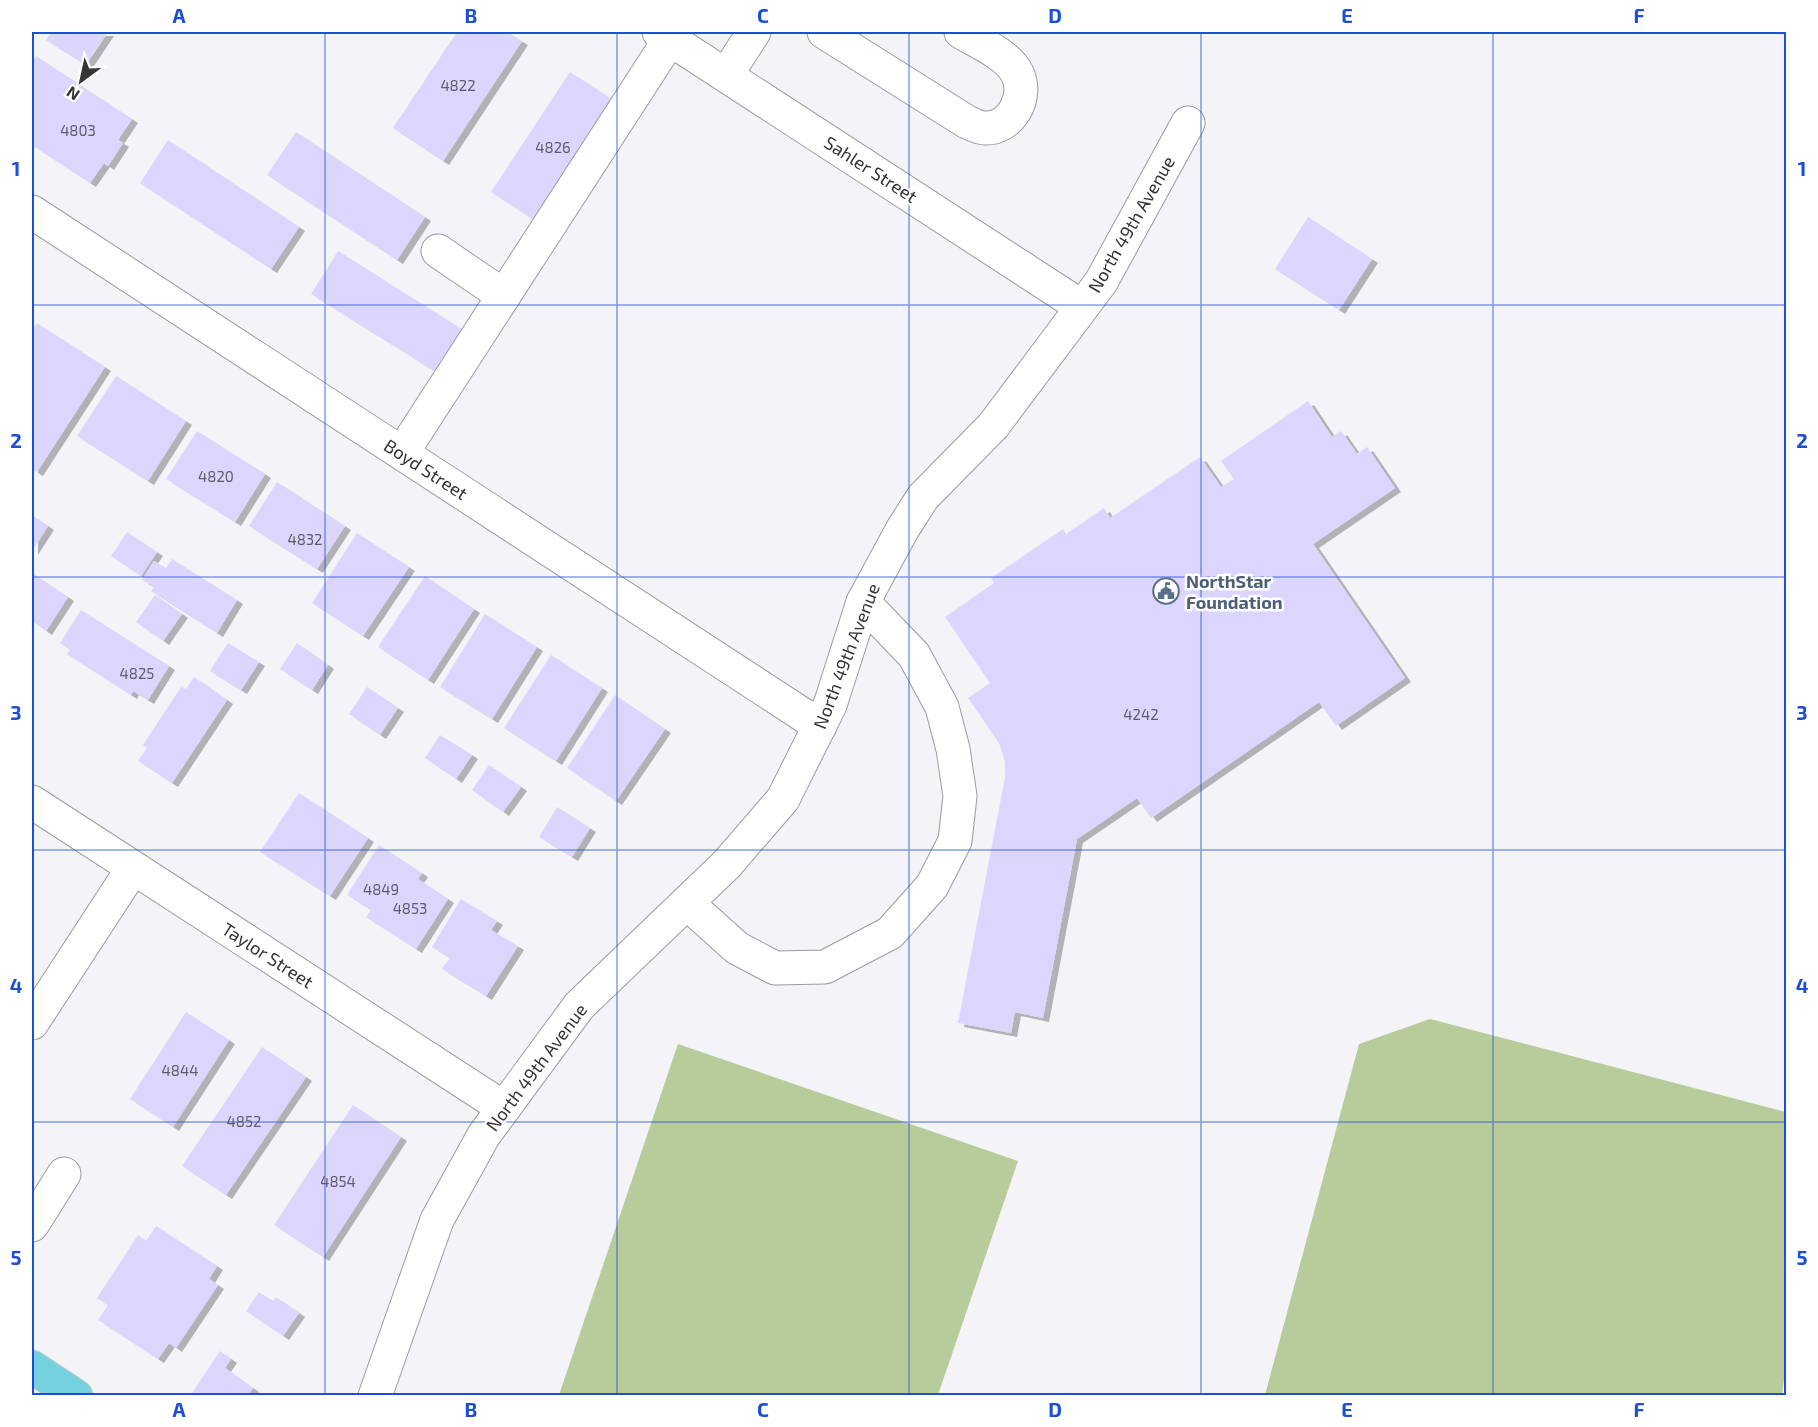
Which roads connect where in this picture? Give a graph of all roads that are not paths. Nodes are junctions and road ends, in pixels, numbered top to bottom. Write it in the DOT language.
graph roads {
  1 [pos="754,32"];
  2 [pos="824,32"];
  3 [pos="961,32"];
  4 [pos="664,35"];
  5 [pos="726,75"];
  6 [pos="1188,123"];
  7 [pos="32,212"];
  8 [pos="438,251"];
  9 [pos="504,296"];
  10 [pos="1082,307"];
  11 [pos="402,453"];
  12 [pos="863,602"];
  13 [pos="820,726"];
  14 [pos="32,802"];
  15 [pos="133,868"];
  16 [pos="687,903"];
  17 [pos="32,1023"];
  18 [pos="504,1108"];
  19 [pos="64,1174"];
  20 [pos="32,1225"];
  21 [pos="32,1366"];
  22 [pos="76,1395"];
  23 [pos="375,1395"];
  1 -- 5 [label="street"];
  2 -- 3 [label="street"];
  4 -- 5 [label="street, Sahler Street"];
  4 -- 9 [label="street"];
  5 -- 10 [label="street, Sahler Street"];
  6 -- 10 [label="street, North 49th Avenue"];
  7 -- 11 [label="street, Boyd Street"];
  8 -- 9 [label="street"];
  9 -- 11 [label="street"];
  10 -- 12 [label="street, North 49th Avenue"];
  11 -- 13 [label="street, Boyd Street"];
  12 -- 13 [label="street, North 49th Avenue"];
  12 -- 16 [label="street"];
  13 -- 16 [label="street, North 49th Avenue"];
  14 -- 15 [label="street, Taylor Street"];
  15 -- 17 [label="street"];
  15 -- 18 [label="street, Taylor Street"];
  16 -- 18 [label="street, North 49th Avenue"];
  18 -- 23 [label="street, North 49th Avenue"];
  19 -- 20 [label="street"];
  21 -- 22 [label="main road"];
}
